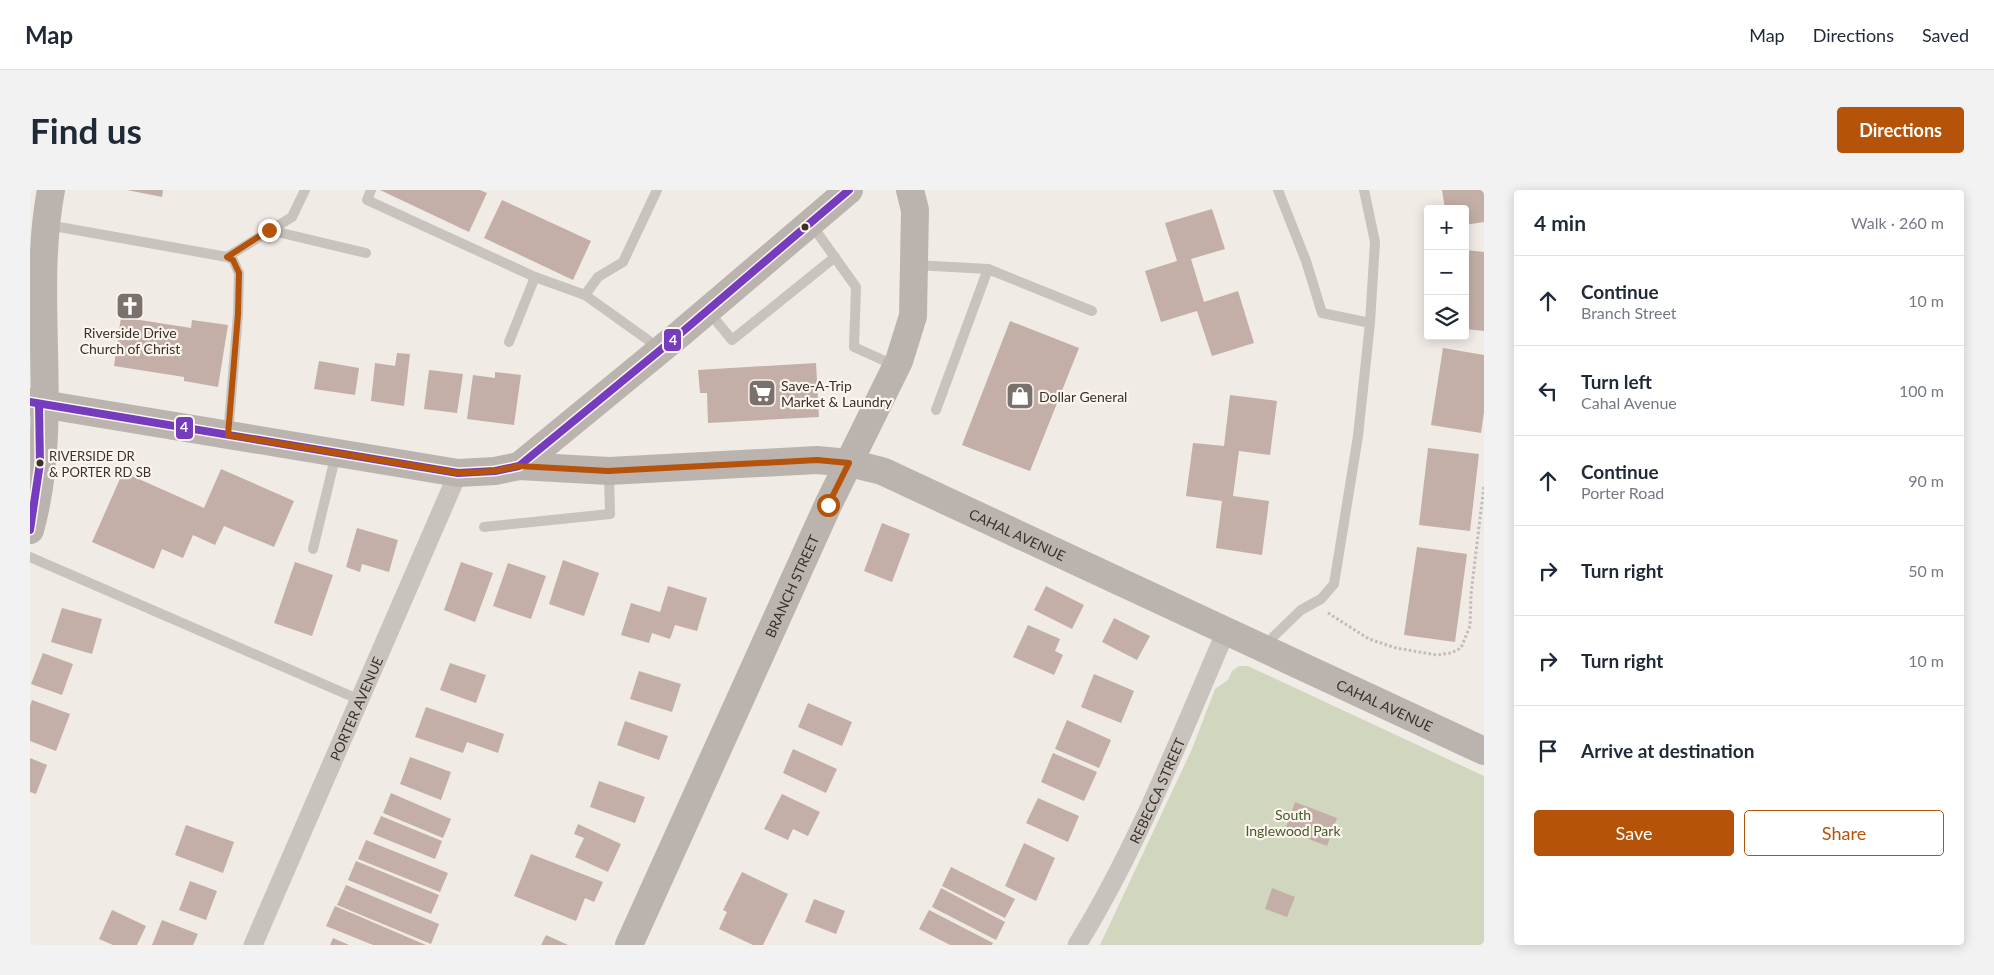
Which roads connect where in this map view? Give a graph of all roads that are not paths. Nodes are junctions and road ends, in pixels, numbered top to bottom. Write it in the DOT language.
graph roads {
  1 [pos="51,190"];
  2 [pos="305,190"];
  3 [pos="371,190"];
  4 [pos="657,190"];
  5 [pos="848,190"];
  6 [pos="910,190"];
  7 [pos="1278,190"];
  8 [pos="1364,190"];
  9 [pos="36,223"];
  10 [pos="810,223"];
  11 [pos="269,230"];
  12 [pos="366,253"];
  13 [pos="227,257"];
  14 [pos="835,257"];
  15 [pos="914,265"];
  16 [pos="988,269"];
  17 [pos="535,276"];
  18 [pos="585,295"];
  19 [pos="707,309"];
  20 [pos="1092,311"];
  21 [pos="1370,323"];
  22 [pos="509,342"];
  23 [pos="659,351"];
  24 [pos="897,366"];
  25 [pos="35,403"];
  26 [pos="936,410"];
  27 [pos="228,435"];
  28 [pos="336,453"];
  29 [pos="849,463"];
  30 [pos="519,466"];
  31 [pos="608,471"];
  32 [pos="458,473"];
  33 [pos="484,527"];
  34 [pos="30,530"];
  35 [pos="313,549"];
  36 [pos="30,557"];
  37 [pos="1226,631"];
  38 [pos="1266,649"];
  39 [pos="360,700"];
  40 [pos="1484,751"];
  41 [pos="253,945"];
  42 [pos="629,945"];
  43 [pos="1077,945"];
  1 -- 9 [label="street"];
  2 -- 11 [label="lane"];
  3 -- 17 [label="lane"];
  4 -- 18 [label="lane"];
  5 -- 10 [label="street"];
  6 -- 15 [label="street, BRANCH STREET"];
  7 -- 21 [label="lane"];
  8 -- 21 [label="lane"];
  9 -- 13 [label="lane"];
  9 -- 25 [label="street"];
  10 -- 14 [label="lane"];
  10 -- 19 [label="street"];
  11 -- 12 [label="lane"];
  11 -- 13 [label="lane"];
  13 -- 27 [label="lane"];
  14 -- 19 [label="lane"];
  14 -- 24 [label="lane"];
  15 -- 16 [label="lane"];
  15 -- 24 [label="street, BRANCH STREET"];
  16 -- 20 [label="lane"];
  16 -- 26 [label="lane"];
  17 -- 18 [label="lane"];
  17 -- 22 [label="lane"];
  18 -- 23 [label="lane"];
  19 -- 23 [label="street"];
  21 -- 38 [label="lane"];
  23 -- 30 [label="street"];
  24 -- 29 [label="street, BRANCH STREET"];
  25 -- 27 [label="street"];
  25 -- 34 [label="street"];
  27 -- 28 [label="street"];
  28 -- 32 [label="street"];
  28 -- 35 [label="lane"];
  29 -- 31 [label="street, CAHAL AVENUE"];
  29 -- 37 [label="street, CAHAL AVENUE"];
  29 -- 42 [label="street, BRANCH STREET"];
  30 -- 31 [label="street, CAHAL AVENUE"];
  30 -- 32 [label="street"];
  31 -- 33 [label="lane"];
  32 -- 39 [label="street, PORTER AVENUE"];
  36 -- 39 [label="lane"];
  37 -- 38 [label="street, CAHAL AVENUE"];
  37 -- 43 [label="street, REBECCA STREET"];
  38 -- 40 [label="street, CAHAL AVENUE"];
  39 -- 41 [label="street, PORTER AVENUE"];
}
